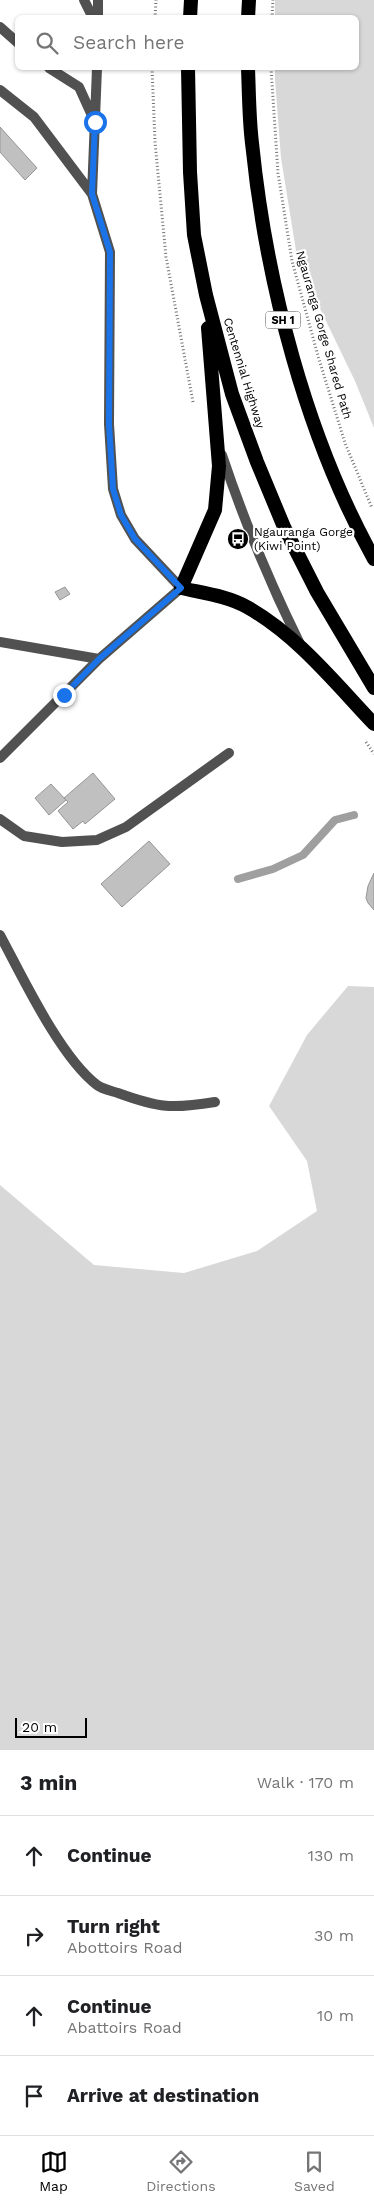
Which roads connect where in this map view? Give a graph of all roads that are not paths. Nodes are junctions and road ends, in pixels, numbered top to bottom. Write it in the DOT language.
graph roads {
  1 [pos="84,0"];
  2 [pos="98,0"];
  3 [pos="191,0"];
  4 [pos="249,0"];
  5 [pos="92,15"];
  6 [pos="98,15"];
  7 [pos="190,15"];
  8 [pos="248,15"];
  9 [pos="0,27"];
  10 [pos="15,40"];
  11 [pos="52,70"];
  12 [pos="97,70"];
  13 [pos="188,70"];
  14 [pos="248,70"];
  15 [pos="0,90"];
  16 [pos="95,122"];
  17 [pos="92,194"];
  18 [pos="206,295"];
  19 [pos="216,439"];
  20 [pos="374,559"];
  21 [pos="181,588"];
  22 [pos="0,642"];
  23 [pos="303,650"];
  24 [pos="99,659"];
  25 [pos="374,688"];
  26 [pos="374,724"];
  27 [pos="229,753"];
  28 [pos="0,758"];
  29 [pos="0,819"];
  30 [pos="0,935"];
  31 [pos="215,1102"];
  1 -- 5 [label="lane"];
  2 -- 6 [label="lane"];
  3 -- 7 [label="highway"];
  4 -- 8 [label="highway"];
  9 -- 10 [label="lane"];
  11 -- 16 [label="lane"];
  12 -- 16 [label="lane"];
  13 -- 18 [label="highway, Centennial Highway"];
  14 -- 20 [label="highway, SH 1"];
  15 -- 17 [label="lane"];
  16 -- 17 [label="lane"];
  17 -- 21 [label="lane"];
  18 -- 19 [label="highway"];
  18 -- 25 [label="highway, Centennial Highway"];
  19 -- 21 [label="highway"];
  19 -- 23 [label="lane"];
  21 -- 23 [label="highway"];
  21 -- 24 [label="lane"];
  22 -- 24 [label="lane"];
  23 -- 26 [label="highway"];
  24 -- 28 [label="lane"];
  27 -- 29 [label="lane"];
  30 -- 31 [label="lane"];
}
